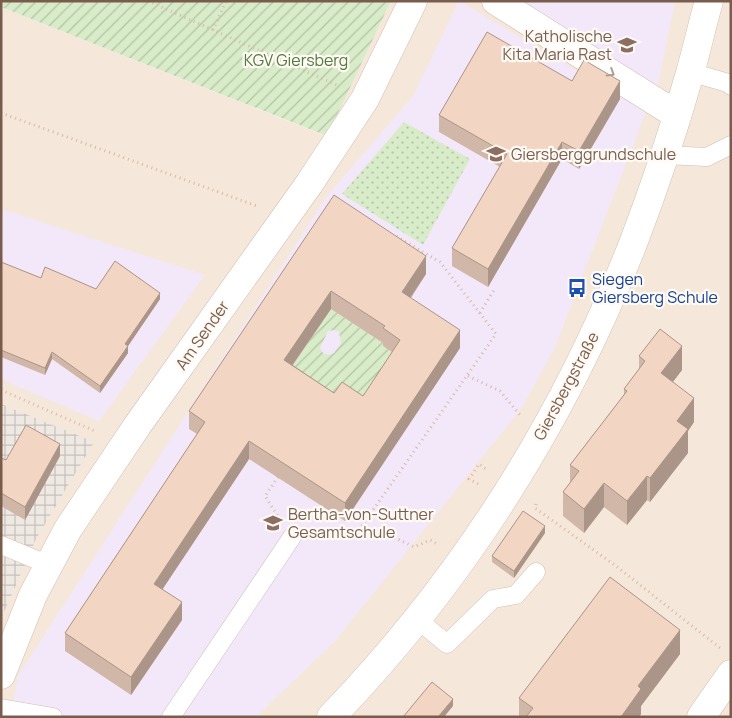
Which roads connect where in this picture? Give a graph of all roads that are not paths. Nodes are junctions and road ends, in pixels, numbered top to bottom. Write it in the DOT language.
graph roads {
  1 [pos="414,1"];
  2 [pos="496,1"];
  3 [pos="708,3"];
  4 [pos="690,72"];
  5 [pos="731,86"];
  6 [pos="677,115"];
  7 [pos="731,145"];
  8 [pos="664,154"];
  9 [pos="292,537"];
  10 [pos="1,545"];
  11 [pos="49,565"];
  12 [pos="536,572"];
  13 [pos="418,620"];
  14 [pos="731,674"];
  15 [pos="1,675"];
  16 [pos="1,708"];
  17 [pos="53,717"];
  18 [pos="171,717"];
  19 [pos="331,717"];
  20 [pos="701,717"];
  1 -- 11 [label="street, Am Sender"];
  2 -- 6 [label="street, one-way"];
  3 -- 4 [label="street, Giersbergstraße"];
  4 -- 5 [label="lane"];
  4 -- 6 [label="street, Giersbergstraße"];
  6 -- 8 [label="street, Giersbergstraße"];
  7 -- 8 [label="lane"];
  8 -- 13 [label="street, Giersbergstraße"];
  9 -- 18 [label="lane"];
  10 -- 11 [label="lane"];
  11 -- 15 [label="street, Am Sender"];
  12 -- 13 [label="lane"];
  13 -- 19 [label="street, Giersbergstraße"];
  14 -- 20 [label="street"];
  16 -- 17 [label="lane"];
}
